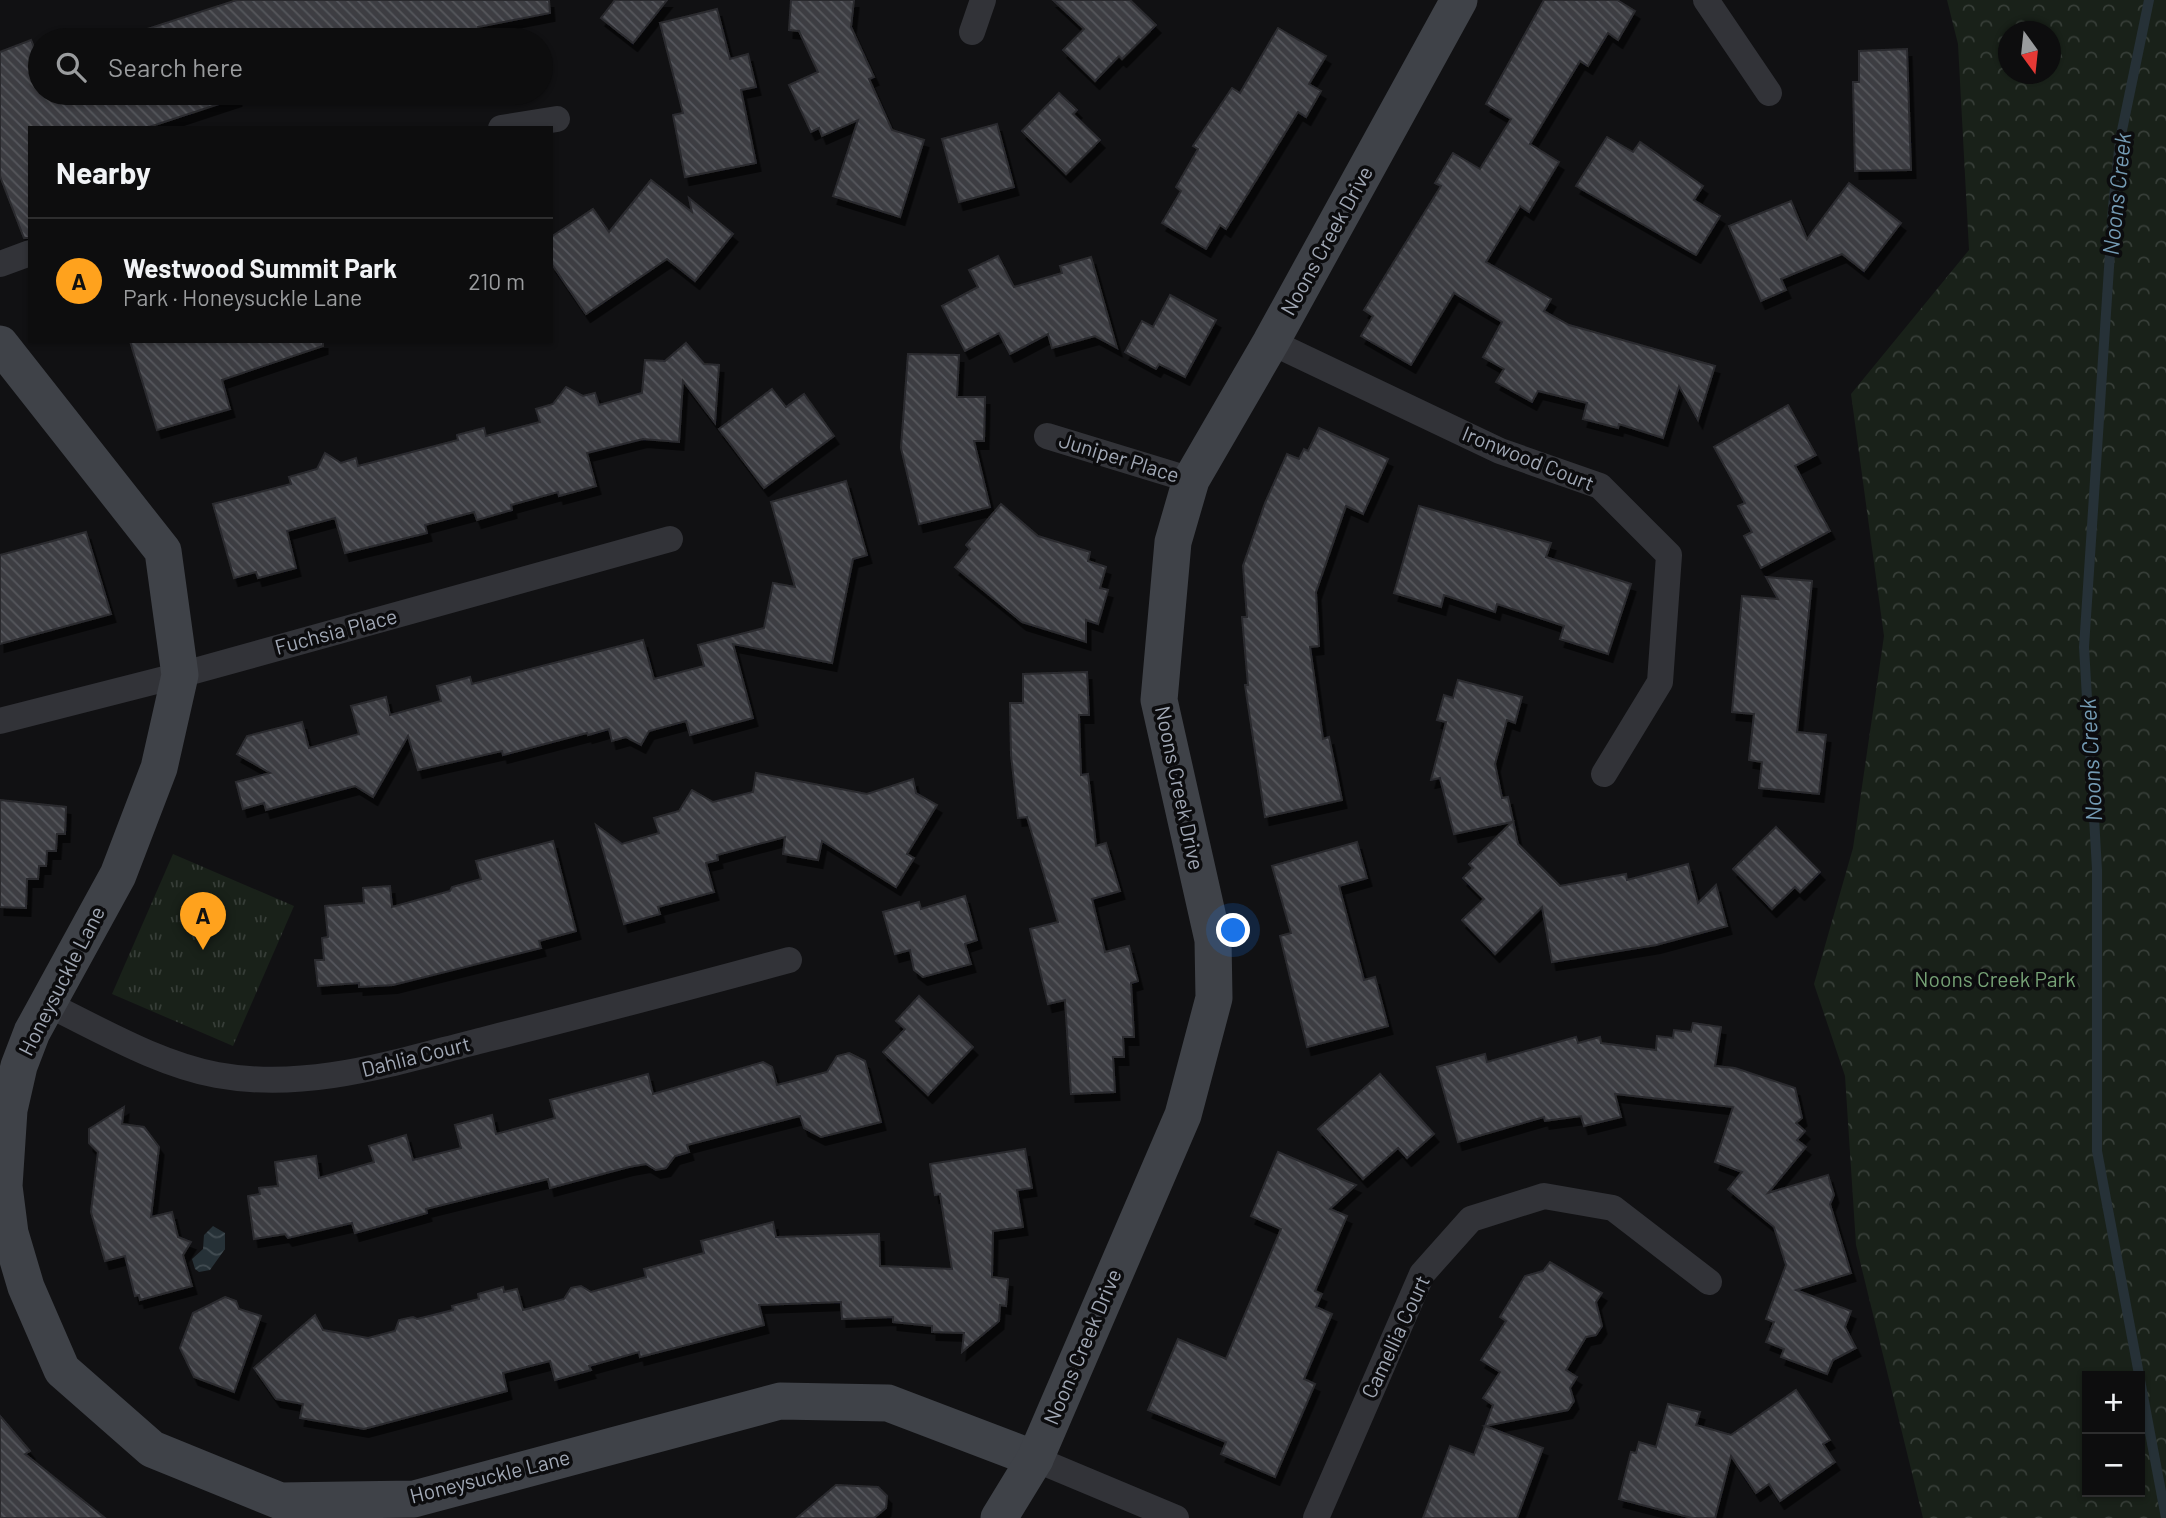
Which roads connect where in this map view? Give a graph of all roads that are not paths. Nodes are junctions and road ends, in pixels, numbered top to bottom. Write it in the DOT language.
graph roads {
  1 [pos="983,0"];
  2 [pos="1459,0"];
  3 [pos="1706,0"];
  4 [pos="972,32"];
  5 [pos="1769,93"];
  6 [pos="557,118"];
  7 [pos="512,126"];
  8 [pos="28,254"];
  9 [pos="0,264"];
  10 [pos="1271,342"];
  11 [pos="0,344"];
  12 [pos="1048,436"];
  13 [pos="1191,480"];
  14 [pos="670,539"];
  15 [pos="180,675"];
  16 [pos="0,721"];
  17 [pos="1604,774"];
  18 [pos="789,960"];
  19 [pos="47,1004"];
  20 [pos="3,1202"];
  21 [pos="1709,1282"];
  22 [pos="1035,1459"];
  23 [pos="999,1518"];
  24 [pos="1176,1518"];
  25 [pos="1316,1518"];
  1 -- 4 [label="street"];
  2 -- 10 [label="street, Noons Creek Drive"];
  3 -- 5 [label="street"];
  6 -- 7 [label="street"];
  8 -- 9 [label="street"];
  10 -- 13 [label="street, Noons Creek Drive"];
  10 -- 17 [label="street, Ironwood Court"];
  11 -- 15 [label="street, Honeysuckle Lane"];
  12 -- 13 [label="street, Juniper Place"];
  13 -- 22 [label="street, Noons Creek Drive"];
  14 -- 15 [label="street, Fuchsia Place"];
  15 -- 16 [label="street, Fuchsia Place"];
  15 -- 19 [label="street, Honeysuckle Lane"];
  18 -- 19 [label="street, Dahlia Court"];
  19 -- 20 [label="street, Honeysuckle Lane"];
  20 -- 22 [label="street, Honeysuckle Lane"];
  21 -- 25 [label="street, Camellia Court"];
  22 -- 23 [label="street, Noons Creek Drive"];
  22 -- 24 [label="street, Honeysuckle Lane"];
}
